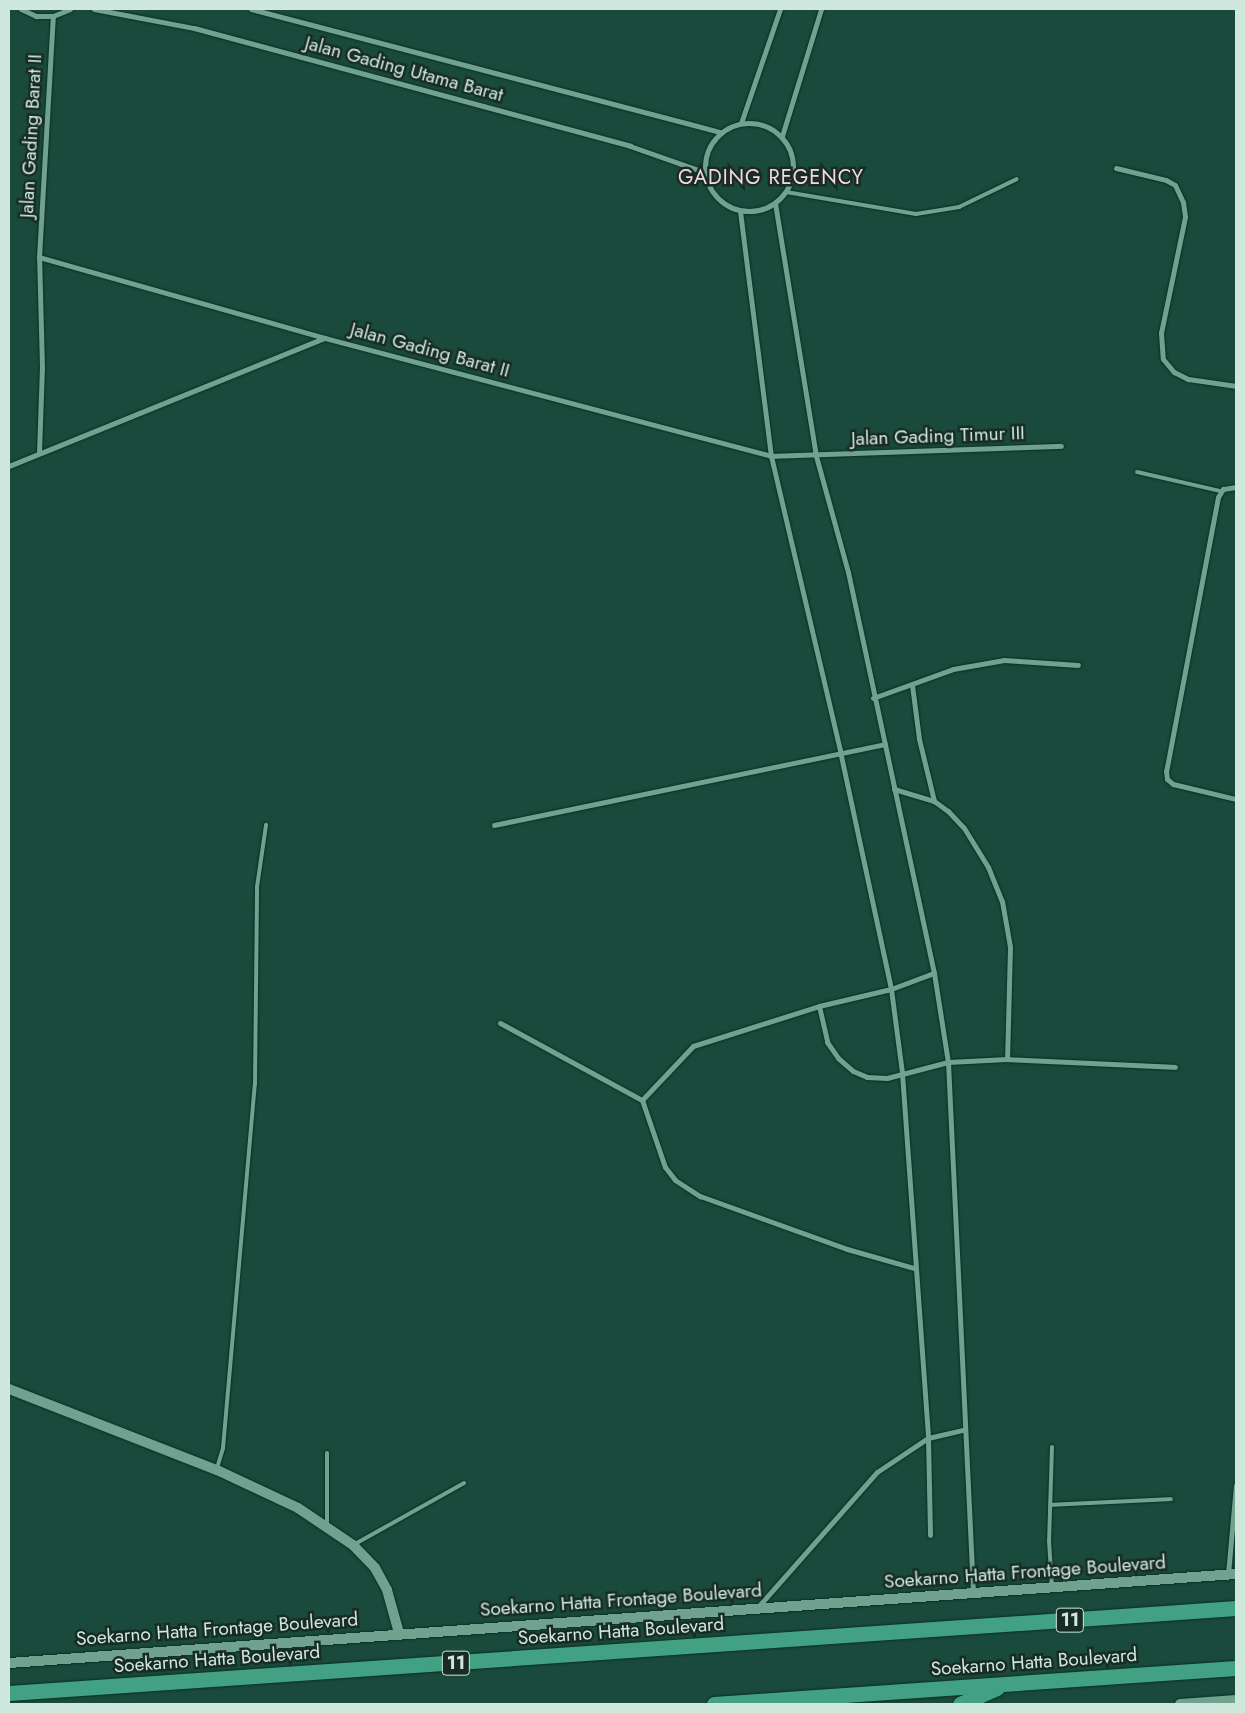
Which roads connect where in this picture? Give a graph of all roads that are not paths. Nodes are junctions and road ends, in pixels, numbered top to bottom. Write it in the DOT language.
graph roads {
  1 [pos="21,9"];
  2 [pos="70,9"];
  3 [pos="94,9"];
  4 [pos="251,9"];
  5 [pos="780,9"];
  6 [pos="821,9"];
  7 [pos="53,16"];
  8 [pos="741,123"];
  9 [pos="720,132"];
  10 [pos="782,136"];
  11 [pos="1116,168"];
  12 [pos="704,172"];
  13 [pos="1017,179"];
  14 [pos="786,192"];
  15 [pos="775,203"];
  16 [pos="740,211"];
  17 [pos="39,257"];
  18 [pos="325,338"];
  19 [pos="1236,386"];
  20 [pos="1061,446"];
  21 [pos="39,452"];
  22 [pos="772,456"];
  23 [pos="816,456"];
  24 [pos="9,466"];
  25 [pos="1137,472"];
  26 [pos="1236,487"];
  27 [pos="1220,491"];
  28 [pos="1078,666"];
  29 [pos="912,685"];
  30 [pos="874,698"];
  31 [pos="885,744"];
  32 [pos="840,751"];
  33 [pos="894,789"];
  34 [pos="1236,800"];
  35 [pos="934,801"];
  36 [pos="266,824"];
  37 [pos="494,825"];
  38 [pos="934,973"];
  39 [pos="891,989"];
  40 [pos="819,1006"];
  41 [pos="500,1023"];
  42 [pos="1007,1059"];
  43 [pos="948,1062"];
  44 [pos="1175,1067"];
  45 [pos="902,1073"];
  46 [pos="642,1100"];
  47 [pos="914,1268"];
  48 [pos="9,1389"];
  49 [pos="964,1430"];
  50 [pos="928,1438"];
  51 [pos="1052,1447"];
  52 [pos="328,1453"];
  53 [pos="217,1470"];
  54 [pos="464,1483"];
  55 [pos="1236,1486"];
  56 [pos="1171,1499"];
  57 [pos="1050,1505"];
  58 [pos="326,1527"];
  59 [pos="930,1535"];
  60 [pos="353,1545"];
  61 [pos="1232,1574"];
  62 [pos="1052,1587"];
  63 [pos="973,1593"];
  64 [pos="757,1608"];
  65 [pos="1236,1608"];
  66 [pos="399,1633"];
  67 [pos="9,1662"];
  68 [pos="1236,1668"];
  69 [pos="1007,1684"];
  70 [pos="9,1693"];
  71 [pos="1236,1700"];
  72 [pos="714,1704"];
  73 [pos="960,1704"];
  74 [pos="1180,1704"];
  1 -- 7 [label="street"];
  2 -- 7 [label="street"];
  3 -- 12 [label="street, Jalan Gading Utama Barat"];
  4 -- 9 [label="street, Jalan Gading Utama Barat"];
  5 -- 8 [label="street"];
  6 -- 10 [label="street"];
  7 -- 17 [label="street, Jalan Gading Barat II"];
  8 -- 9 [label="street"];
  8 -- 10 [label="street"];
  9 -- 12 [label="street"];
  10 -- 14 [label="street"];
  11 -- 19 [label="street"];
  12 -- 16 [label="street"];
  13 -- 14 [label="lane"];
  14 -- 15 [label="street"];
  15 -- 16 [label="street"];
  15 -- 23 [label="street"];
  16 -- 22 [label="street"];
  17 -- 18 [label="street, Jalan Gading Barat II"];
  17 -- 21 [label="street, Jalan Gading Barat II"];
  18 -- 21 [label="street"];
  18 -- 22 [label="street, Jalan Gading Barat II"];
  20 -- 23 [label="street, Jalan Gading Timur III"];
  21 -- 24 [label="street"];
  22 -- 23 [label="street, Jalan Gading Barat II"];
  22 -- 32 [label="street"];
  23 -- 30 [label="street"];
  25 -- 27 [label="lane"];
  26 -- 27 [label="street"];
  27 -- 34 [label="street"];
  28 -- 29 [label="street"];
  29 -- 30 [label="street"];
  29 -- 35 [label="street"];
  30 -- 31 [label="street"];
  31 -- 32 [label="street"];
  31 -- 33 [label="street"];
  32 -- 37 [label="street"];
  32 -- 39 [label="street"];
  33 -- 35 [label="street"];
  33 -- 38 [label="street"];
  35 -- 42 [label="street"];
  36 -- 53 [label="lane"];
  38 -- 39 [label="street"];
  38 -- 43 [label="street"];
  39 -- 40 [label="street"];
  39 -- 45 [label="street"];
  40 -- 45 [label="street"];
  40 -- 46 [label="street"];
  41 -- 46 [label="street"];
  42 -- 43 [label="street"];
  42 -- 44 [label="street"];
  43 -- 45 [label="street"];
  43 -- 49 [label="street"];
  45 -- 47 [label="street"];
  46 -- 47 [label="street"];
  47 -- 50 [label="street"];
  48 -- 53 [label="main road"];
  49 -- 50 [label="street"];
  49 -- 63 [label="street"];
  50 -- 59 [label="street"];
  50 -- 64 [label="street"];
  51 -- 57 [label="lane"];
  52 -- 58 [label="lane"];
  53 -- 58 [label="main road"];
  54 -- 60 [label="lane"];
  55 -- 61 [label="street"];
  56 -- 57 [label="lane"];
  57 -- 62 [label="lane"];
  58 -- 60 [label="main road"];
  60 -- 66 [label="main road"];
  61 -- 62 [label="main road, Soekarno Hatta Frontage Boulevard"];
  62 -- 63 [label="main road, Soekarno Hatta Frontage Boulevard"];
  63 -- 64 [label="main road, Soekarno Hatta Frontage Boulevard"];
  64 -- 66 [label="main road, Soekarno Hatta Frontage Boulevard"];
  65 -- 70 [label="highway, Soekarno Hatta Boulevard / 11"];
  66 -- 67 [label="main road, Soekarno Hatta Frontage Boulevard"];
  68 -- 69 [label="highway, Soekarno Hatta Boulevard"];
  69 -- 72 [label="highway, Soekarno Hatta Boulevard"];
  69 -- 73 [label="highway"];
  71 -- 74 [label="main road"];
}
